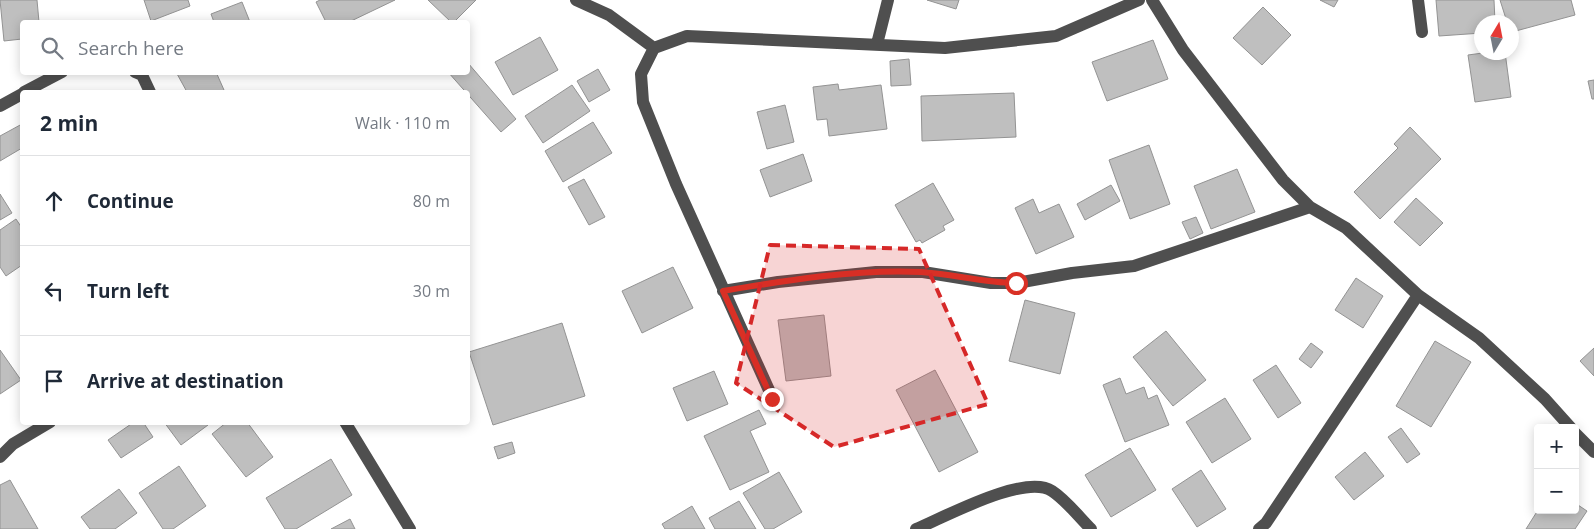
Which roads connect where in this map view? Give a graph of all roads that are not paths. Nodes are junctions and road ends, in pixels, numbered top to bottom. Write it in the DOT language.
graph roads {
  1 [pos="576,0"];
  2 [pos="888,0"];
  3 [pos="1139,0"];
  4 [pos="1152,0"];
  5 [pos="1418,0"];
  6 [pos="1422,32"];
  7 [pos="876,44"];
  8 [pos="654,48"];
  9 [pos="57,75"];
  10 [pos="142,75"];
  11 [pos="29,90"];
  12 [pos="149,90"];
  13 [pos="20,95"];
  14 [pos="0,106"];
  15 [pos="1310,207"];
  16 [pos="723,291"];
  17 [pos="1418,295"];
  18 [pos="772,399"];
  19 [pos="1567,424"];
  20 [pos="45,425"];
  21 [pos="347,425"];
  22 [pos="1579,437"];
  23 [pos="1594,452"];
  24 [pos="0,457"];
  25 [pos="1265,527"];
  26 [pos="410,529"];
  27 [pos="916,529"];
  28 [pos="1091,529"];
  1 -- 8 [label="street"];
  2 -- 7 [label="street"];
  3 -- 7 [label="street"];
  4 -- 15 [label="street"];
  5 -- 6 [label="street"];
  7 -- 8 [label="street"];
  8 -- 16 [label="street"];
  9 -- 11 [label="street"];
  10 -- 12 [label="street"];
  13 -- 14 [label="street"];
  15 -- 16 [label="street"];
  15 -- 17 [label="street"];
  16 -- 18 [label="street"];
  17 -- 19 [label="street"];
  17 -- 25 [label="street"];
  20 -- 24 [label="street"];
  21 -- 26 [label="street"];
  22 -- 23 [label="street"];
  27 -- 28 [label="street"];
}
